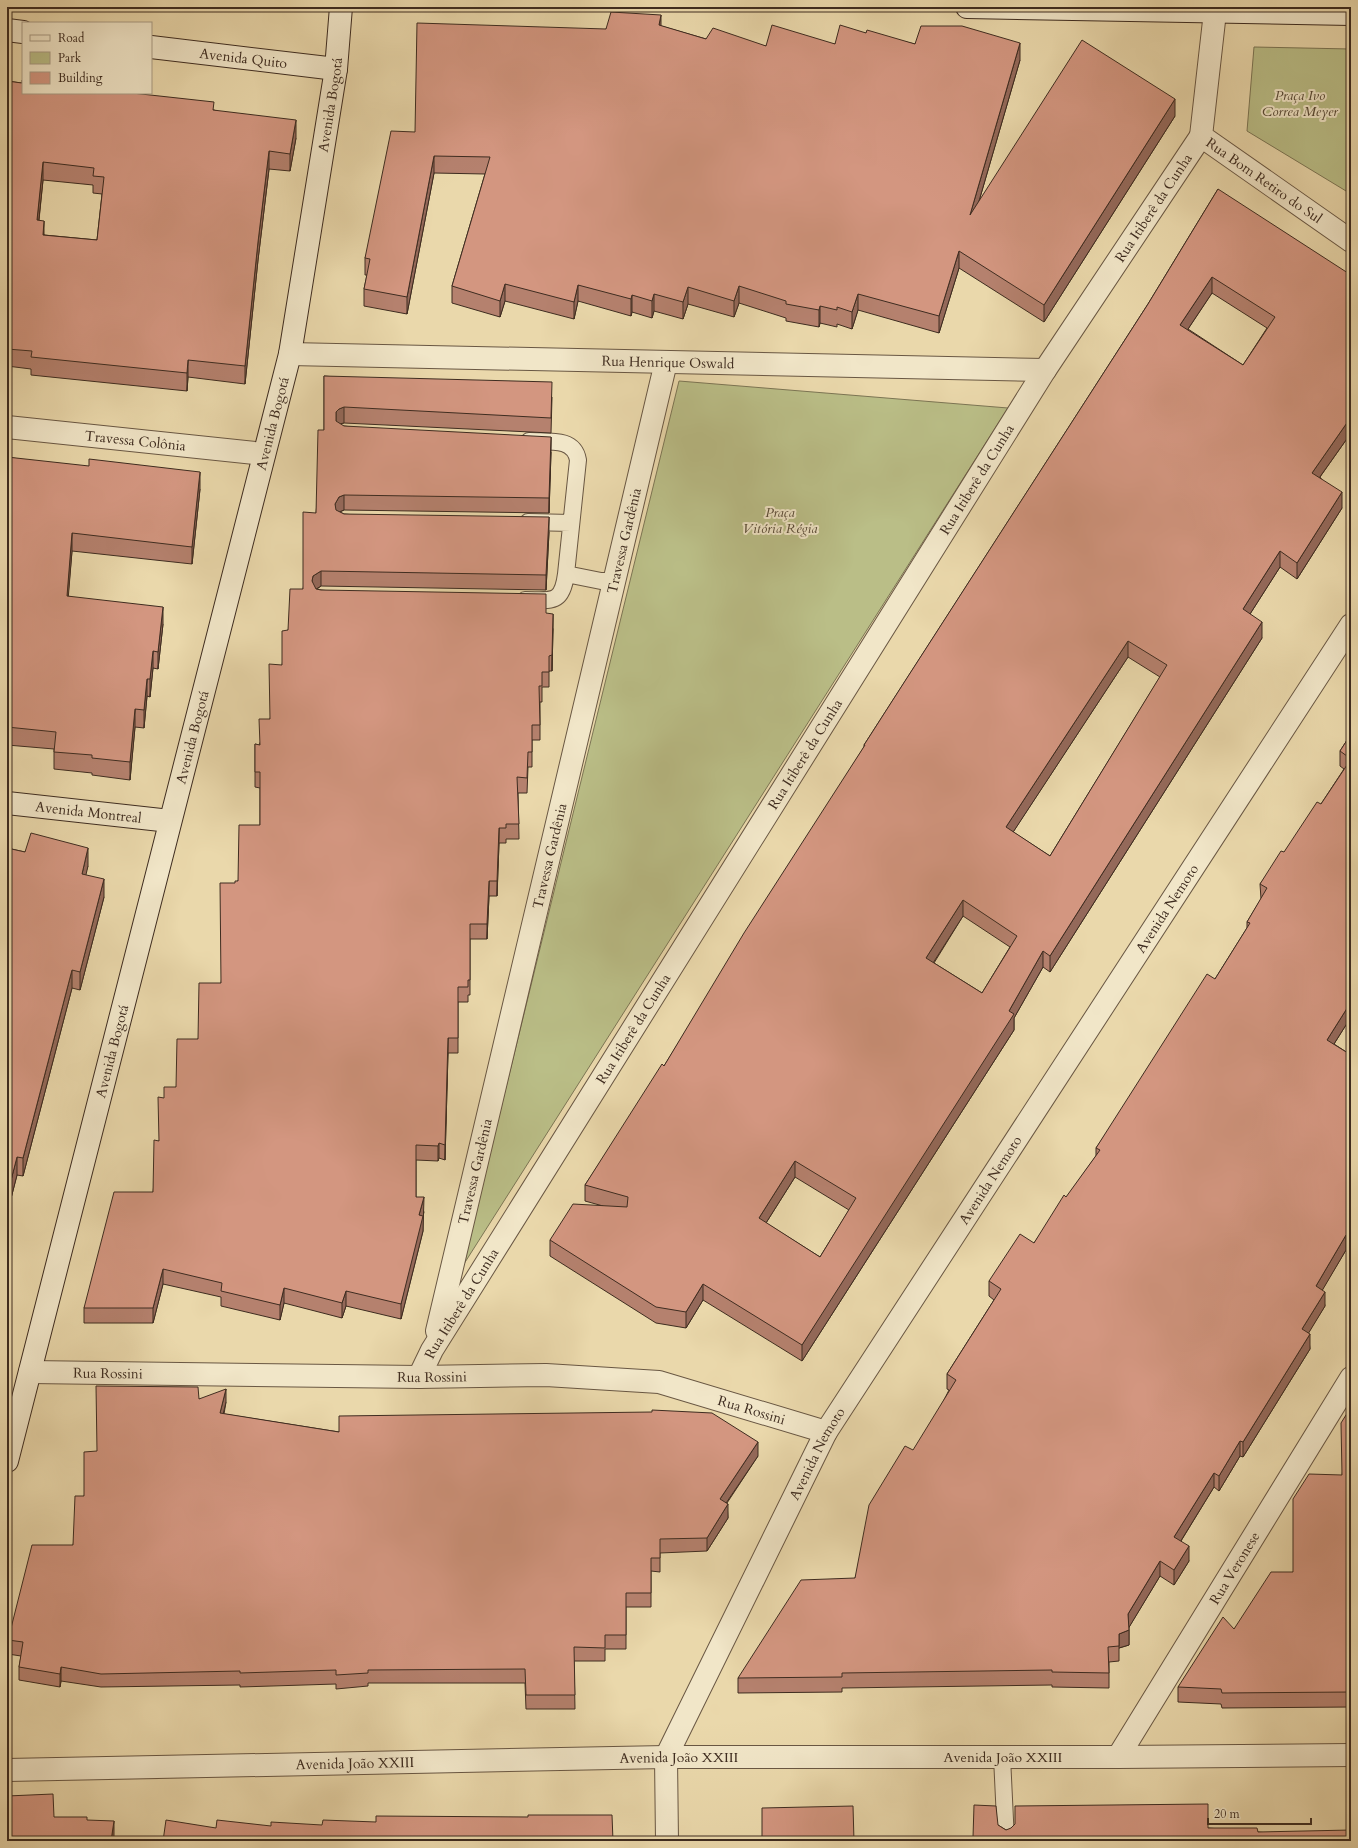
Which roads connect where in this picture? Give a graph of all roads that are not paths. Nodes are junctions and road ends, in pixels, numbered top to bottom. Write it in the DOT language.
graph roads {
  1 [pos="341,7"];
  2 [pos="967,7"];
  3 [pos="1215,12"];
  4 [pos="1338,12"];
  5 [pos="7,30"];
  6 [pos="22,32"];
  7 [pos="152,47"];
  8 [pos="336,69"];
  9 [pos="1201,136"];
  10 [pos="1351,241"];
  11 [pos="290,354"];
  12 [pos="666,362"];
  13 [pos="1045,370"];
  14 [pos="7,427"];
  15 [pos="516,441"];
  16 [pos="264,454"];
  17 [pos="516,522"];
  18 [pos="571,523"];
  19 [pos="566,574"];
  20 [pos="614,581"];
  21 [pos="509,599"];
  22 [pos="1351,625"];
  23 [pos="7,803"];
  24 [pos="170,821"];
  25 [pos="432,1350"];
  26 [pos="30,1372"];
  27 [pos="419,1377"];
  28 [pos="1351,1378"];
  29 [pos="826,1432"];
  30 [pos="7,1461"];
  31 [pos="1351,1755"];
  32 [pos="666,1757"];
  33 [pos="1002,1757"];
  34 [pos="1118,1757"];
  35 [pos="7,1770"];
  36 [pos="667,1841"];
  37 [pos="1006,1841"];
  1 -- 8 [label="street, Avenida Bogotá"];
  2 -- 3 [label="street"];
  3 -- 4 [label="street"];
  3 -- 9 [label="street, Rua Bom Retiro do Sul"];
  5 -- 6 [label="street"];
  7 -- 8 [label="street, Avenida Quito"];
  8 -- 11 [label="street, Avenida Bogotá"];
  9 -- 10 [label="street, Rua Bom Retiro do Sul"];
  9 -- 13 [label="street, Rua Itiberê da Cunha"];
  11 -- 12 [label="street, Rua Henrique Oswald"];
  11 -- 16 [label="street, Avenida Bogotá"];
  12 -- 13 [label="street, Rua Henrique Oswald"];
  12 -- 20 [label="street, Travessa Gardênia"];
  13 -- 25 [label="street, Rua Itiberê da Cunha"];
  14 -- 16 [label="street, Travessa Colônia"];
  15 -- 18 [label="lane"];
  16 -- 24 [label="street, Avenida Bogotá"];
  17 -- 18 [label="lane"];
  18 -- 19 [label="lane"];
  19 -- 20 [label="lane"];
  19 -- 21 [label="lane"];
  20 -- 25 [label="street, Travessa Gardênia"];
  22 -- 29 [label="street, Avenida Nemoto"];
  23 -- 24 [label="street, Avenida Montreal"];
  24 -- 26 [label="street, Avenida Bogotá"];
  25 -- 27 [label="street, Rua Itiberê da Cunha"];
  26 -- 27 [label="street, Rua Rossini"];
  26 -- 30 [label="street, Avenida Bogotá"];
  27 -- 29 [label="street, Rua Rossini"];
  28 -- 34 [label="street, Rua Veronese"];
  29 -- 32 [label="street, Avenida Nemoto"];
  31 -- 34 [label="street, Avenida João XXIII"];
  32 -- 33 [label="street, Avenida João XXIII"];
  32 -- 35 [label="street, Avenida João XXIII"];
  32 -- 36 [label="street"];
  33 -- 34 [label="street, Avenida João XXIII"];
  33 -- 37 [label="lane"];
}
